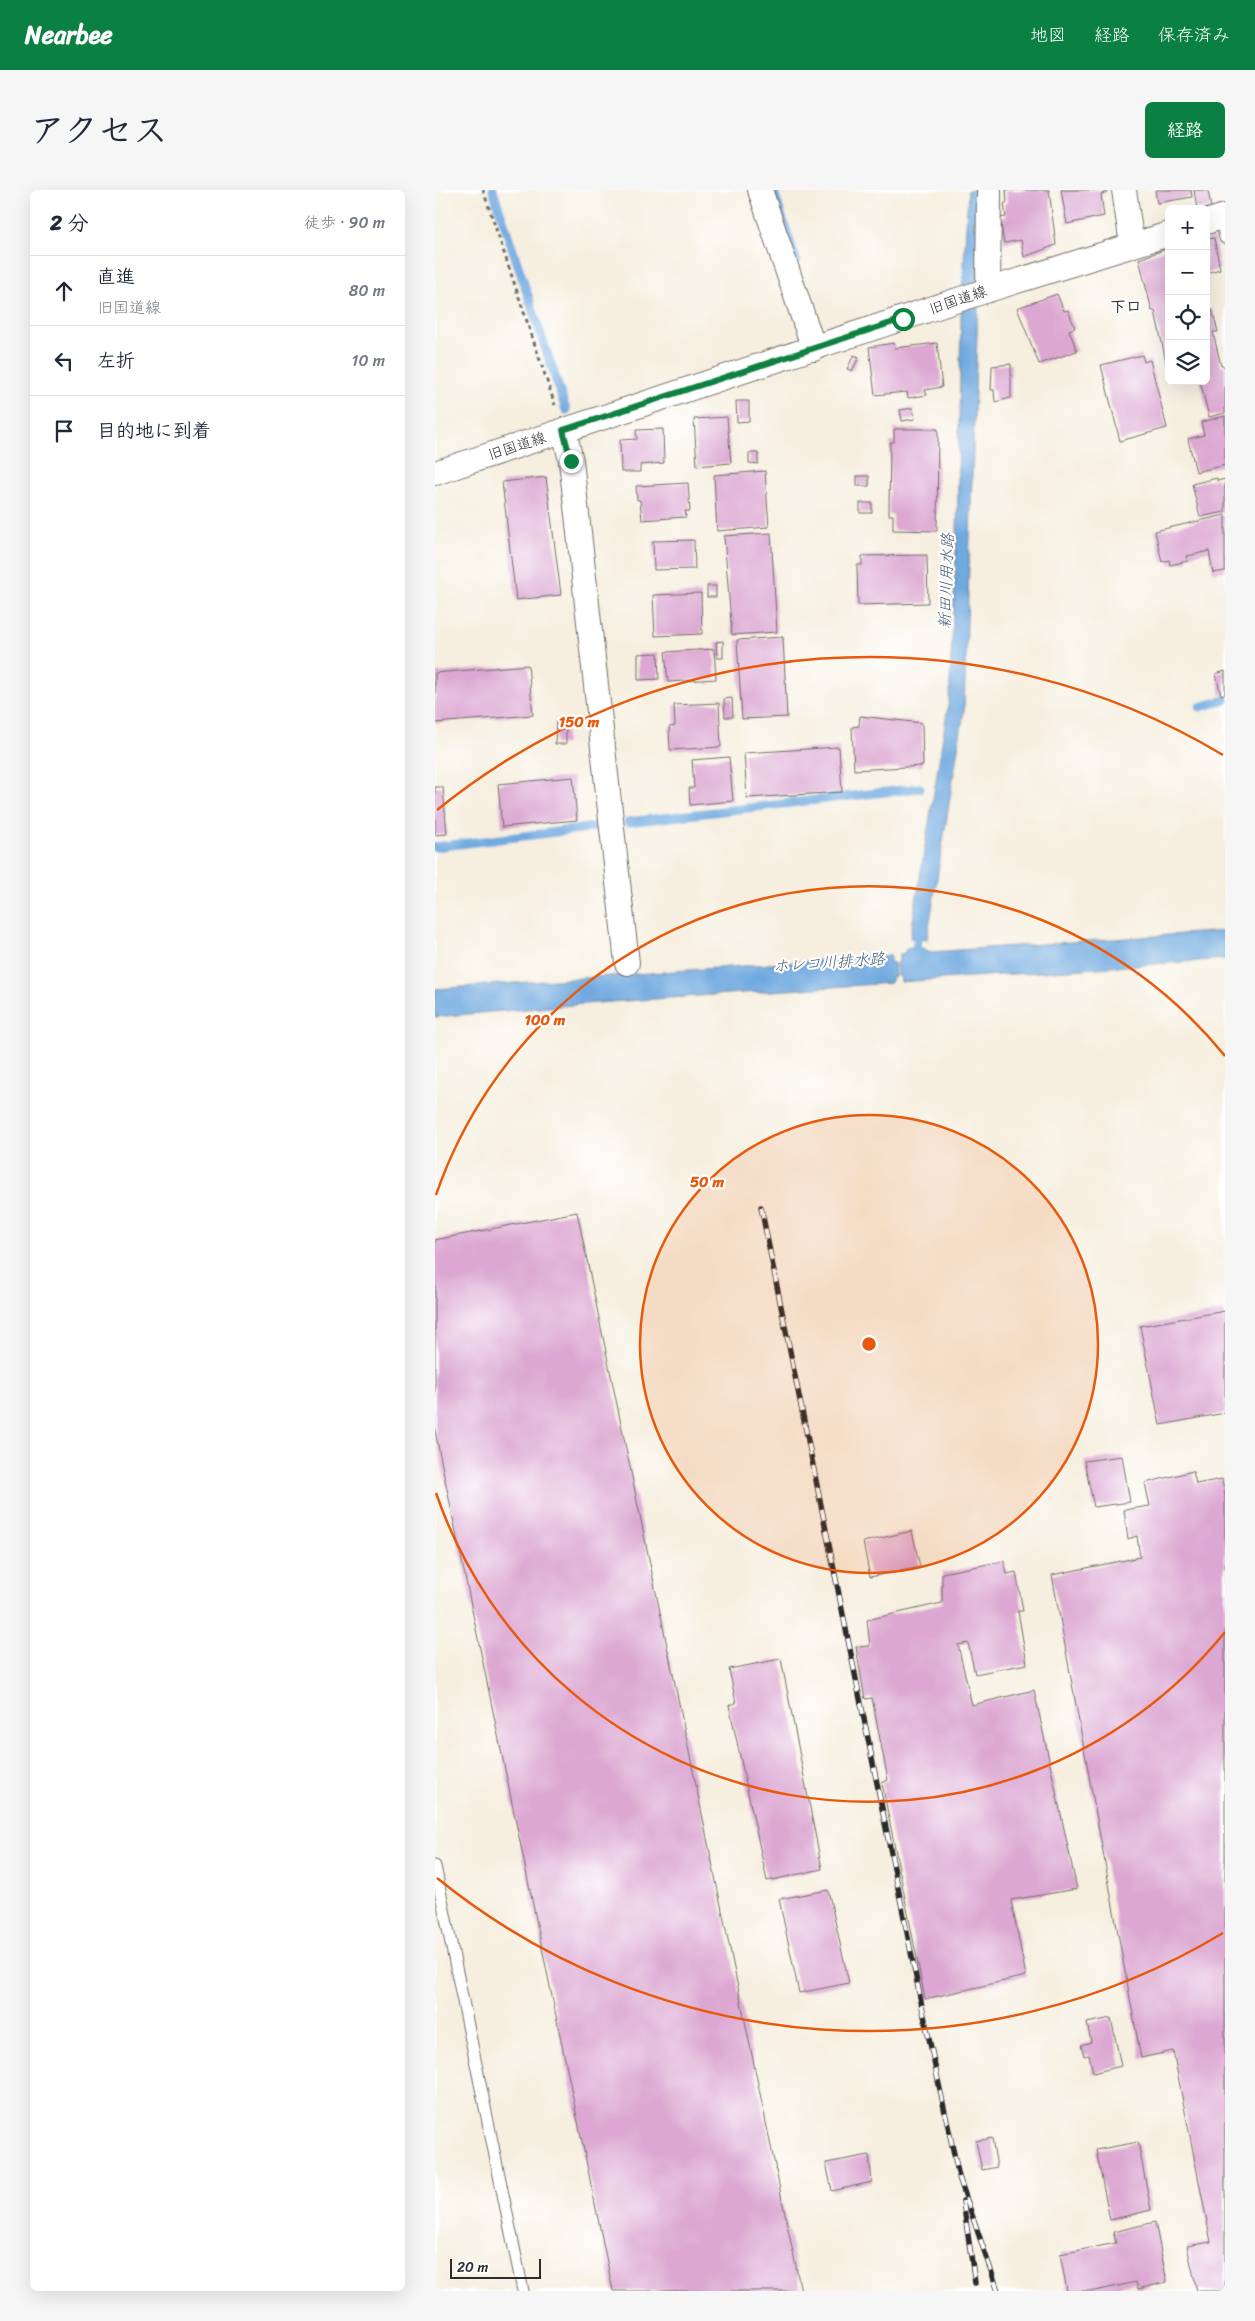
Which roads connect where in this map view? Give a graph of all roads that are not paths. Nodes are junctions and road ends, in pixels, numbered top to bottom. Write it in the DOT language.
graph roads {
  1 [pos="759,190"];
  2 [pos="989,190"];
  3 [pos="1124,190"];
  4 [pos="1165,235"];
  5 [pos="1132,245"];
  6 [pos="988,290"];
  7 [pos="813,349"];
  8 [pos="563,430"];
  9 [pos="435,473"];
  10 [pos="627,963"];
  11 [pos="435,1866"];
  12 [pos="523,2291"];
  1 -- 7 [label="street"];
  2 -- 6 [label="street"];
  3 -- 5 [label="street"];
  4 -- 5 [label="street, 旧国道線"];
  5 -- 6 [label="street, 旧国道線"];
  6 -- 7 [label="street, 旧国道線"];
  7 -- 8 [label="street, 旧国道線"];
  8 -- 9 [label="street, 旧国道線"];
  8 -- 10 [label="street"];
  11 -- 12 [label="lane"];
}
